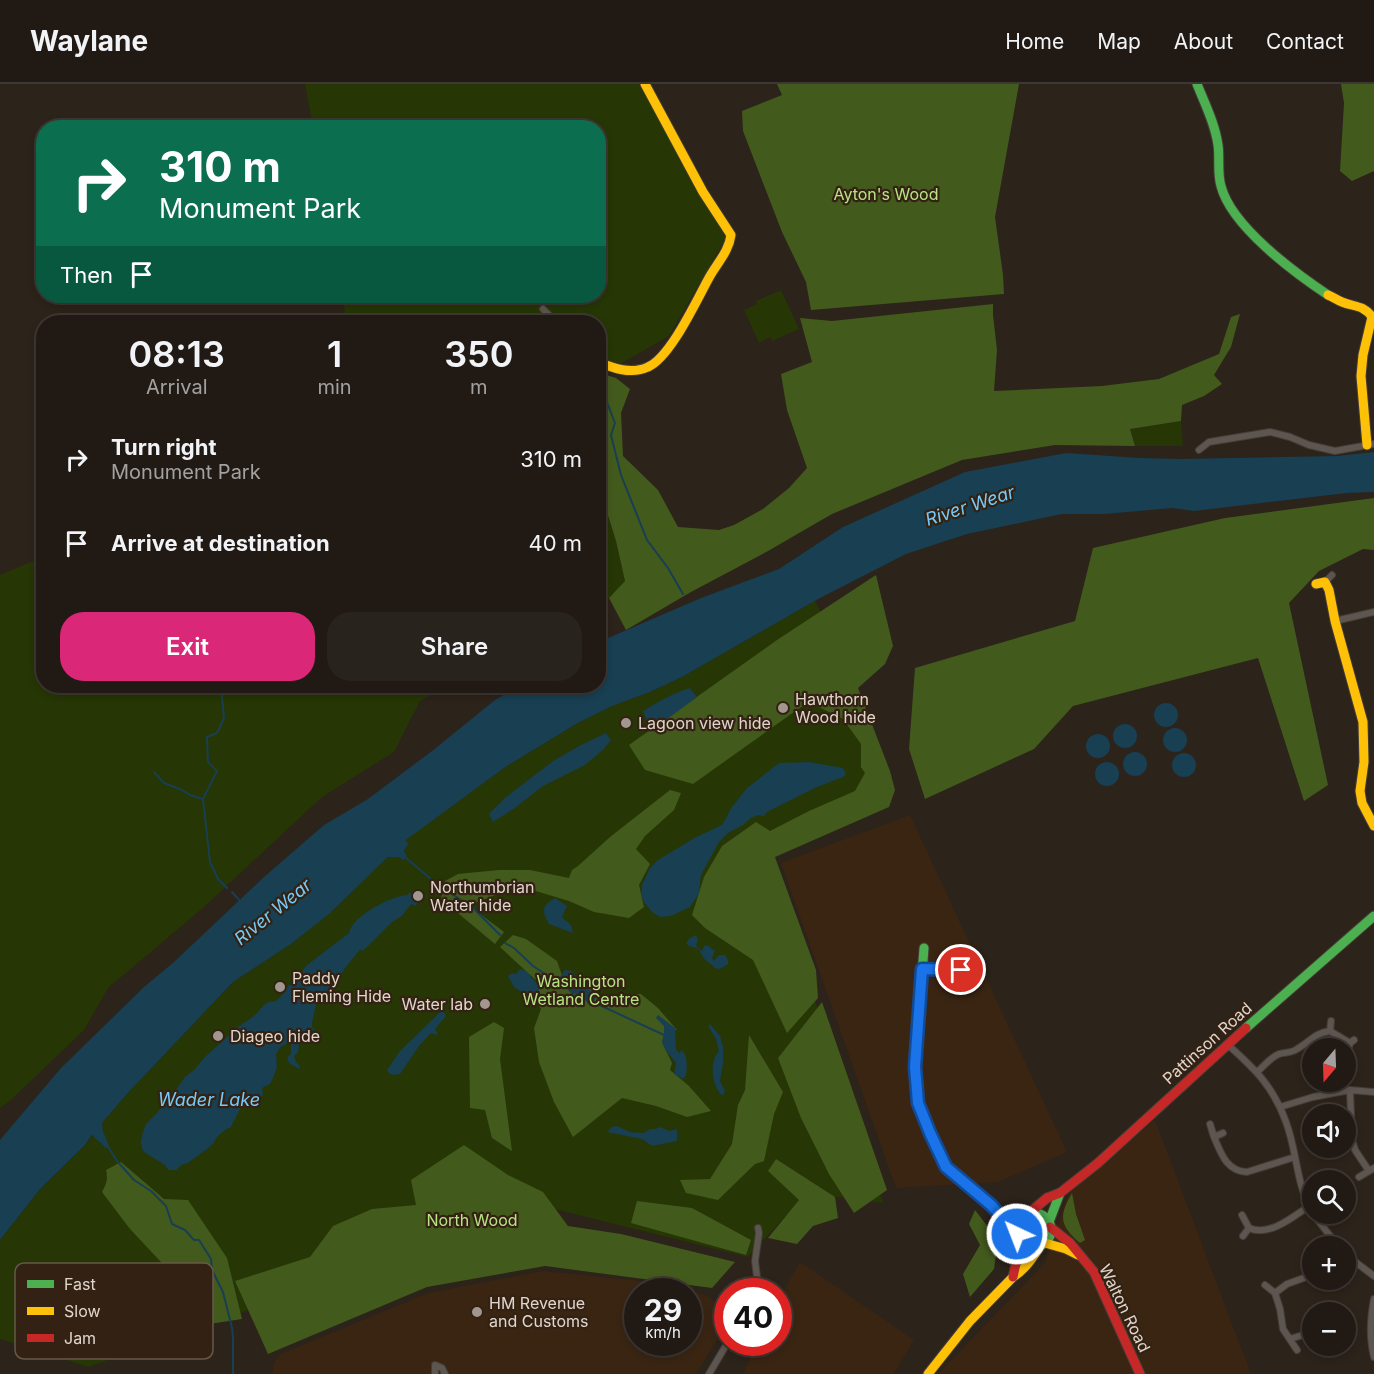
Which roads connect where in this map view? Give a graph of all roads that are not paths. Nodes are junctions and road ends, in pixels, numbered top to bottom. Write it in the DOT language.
graph roads {
  1 [pos="645,84"];
  2 [pos="1197,84"];
  3 [pos="543,309"];
  4 [pos="549,315"];
  5 [pos="606,366"];
  6 [pos="1371,444"];
  7 [pos="1199,450"];
  8 [pos="1324,580"];
  9 [pos="1374,612"];
  10 [pos="1335,621"];
  11 [pos="1369,744"];
  12 [pos="1374,826"];
  13 [pos="1374,916"];
  14 [pos="924,948"];
  15 [pos="922,969"];
  16 [pos="961,970"];
  17 [pos="1331,1021"];
  18 [pos="1330,1031"];
  19 [pos="1345,1038"];
  20 [pos="1227,1044"];
  21 [pos="1257,1072"];
  22 [pos="1356,1090"];
  23 [pos="1339,1092"];
  24 [pos="1350,1092"];
  25 [pos="1374,1092"];
  26 [pos="1280,1107"];
  27 [pos="1210,1124"];
  28 [pos="1223,1133"];
  29 [pos="1214,1137"];
  30 [pos="1295,1157"];
  31 [pos="1371,1170"];
  32 [pos="1359,1177"];
  33 [pos="1302,1186"];
  34 [pos="1060,1193"];
  35 [pos="994,1209"];
  36 [pos="1027,1214"];
  37 [pos="1242,1215"];
  38 [pos="1302,1215"];
  39 [pos="1050,1224"];
  40 [pos="1320,1224"];
  41 [pos="758,1228"];
  42 [pos="1249,1228"];
  43 [pos="1242,1236"];
  44 [pos="1330,1236"];
  45 [pos="1019,1238"];
  46 [pos="1043,1244"];
  47 [pos="1080,1256"];
  48 [pos="1356,1262"];
  49 [pos="1013,1276"];
  50 [pos="1374,1276"];
  51 [pos="757,1278"];
  52 [pos="1302,1279"];
  53 [pos="1265,1285"];
  54 [pos="1275,1293"];
  55 [pos="1374,1299"];
  56 [pos="1302,1336"];
  57 [pos="1290,1340"];
  58 [pos="1296,1350"];
  59 [pos="720,1356"];
  60 [pos="1374,1357"];
  61 [pos="435,1374"];
  62 [pos="445,1374"];
  63 [pos="709,1374"];
  64 [pos="928,1374"];
  65 [pos="1140,1374"];
  1 -- 5 [label="street"];
  2 -- 6 [label="street"];
  3 -- 4 [label="street"];
  6 -- 7 [label="street"];
  8 -- 10 [label="street"];
  9 -- 10 [label="street"];
  10 -- 11 [label="street"];
  11 -- 12 [label="street"];
  13 -- 20 [label="street, Pattinson Road"];
  14 -- 15 [label="street"];
  15 -- 16 [label="street"];
  15 -- 35 [label="street"];
  17 -- 18 [label="street"];
  18 -- 19 [label="street"];
  18 -- 21 [label="street"];
  20 -- 21 [label="street"];
  20 -- 34 [label="street, Pattinson Road"];
  21 -- 26 [label="street"];
  22 -- 25 [label="street"];
  23 -- 26 [label="street"];
  24 -- 31 [label="street"];
  26 -- 30 [label="street"];
  27 -- 29 [label="street"];
  28 -- 29 [label="street"];
  29 -- 30 [label="street"];
  30 -- 33 [label="street"];
  31 -- 32 [label="street"];
  34 -- 36 [label="street, Pattinson Road"];
  34 -- 39 [label="street"];
  35 -- 36 [label="street"];
  35 -- 45 [label="street"];
  36 -- 39 [label="street"];
  36 -- 45 [label="street"];
  37 -- 42 [label="street"];
  38 -- 42 [label="street"];
  39 -- 46 [label="street"];
  39 -- 47 [label="street, Walton Road"];
  40 -- 44 [label="street"];
  41 -- 51 [label="street"];
  42 -- 43 [label="street"];
  45 -- 46 [label="street"];
  45 -- 49 [label="street"];
  46 -- 47 [label="street, Walton Road"];
  46 -- 49 [label="street"];
  47 -- 65 [label="street, Walton Road"];
  48 -- 50 [label="street"];
  49 -- 64 [label="street"];
  52 -- 54 [label="street"];
  53 -- 54 [label="street"];
  54 -- 57 [label="street"];
  55 -- 60 [label="street"];
  56 -- 57 [label="street"];
  57 -- 58 [label="street"];
  59 -- 63 [label="street"];
  61 -- 62 [label="street"];
}
